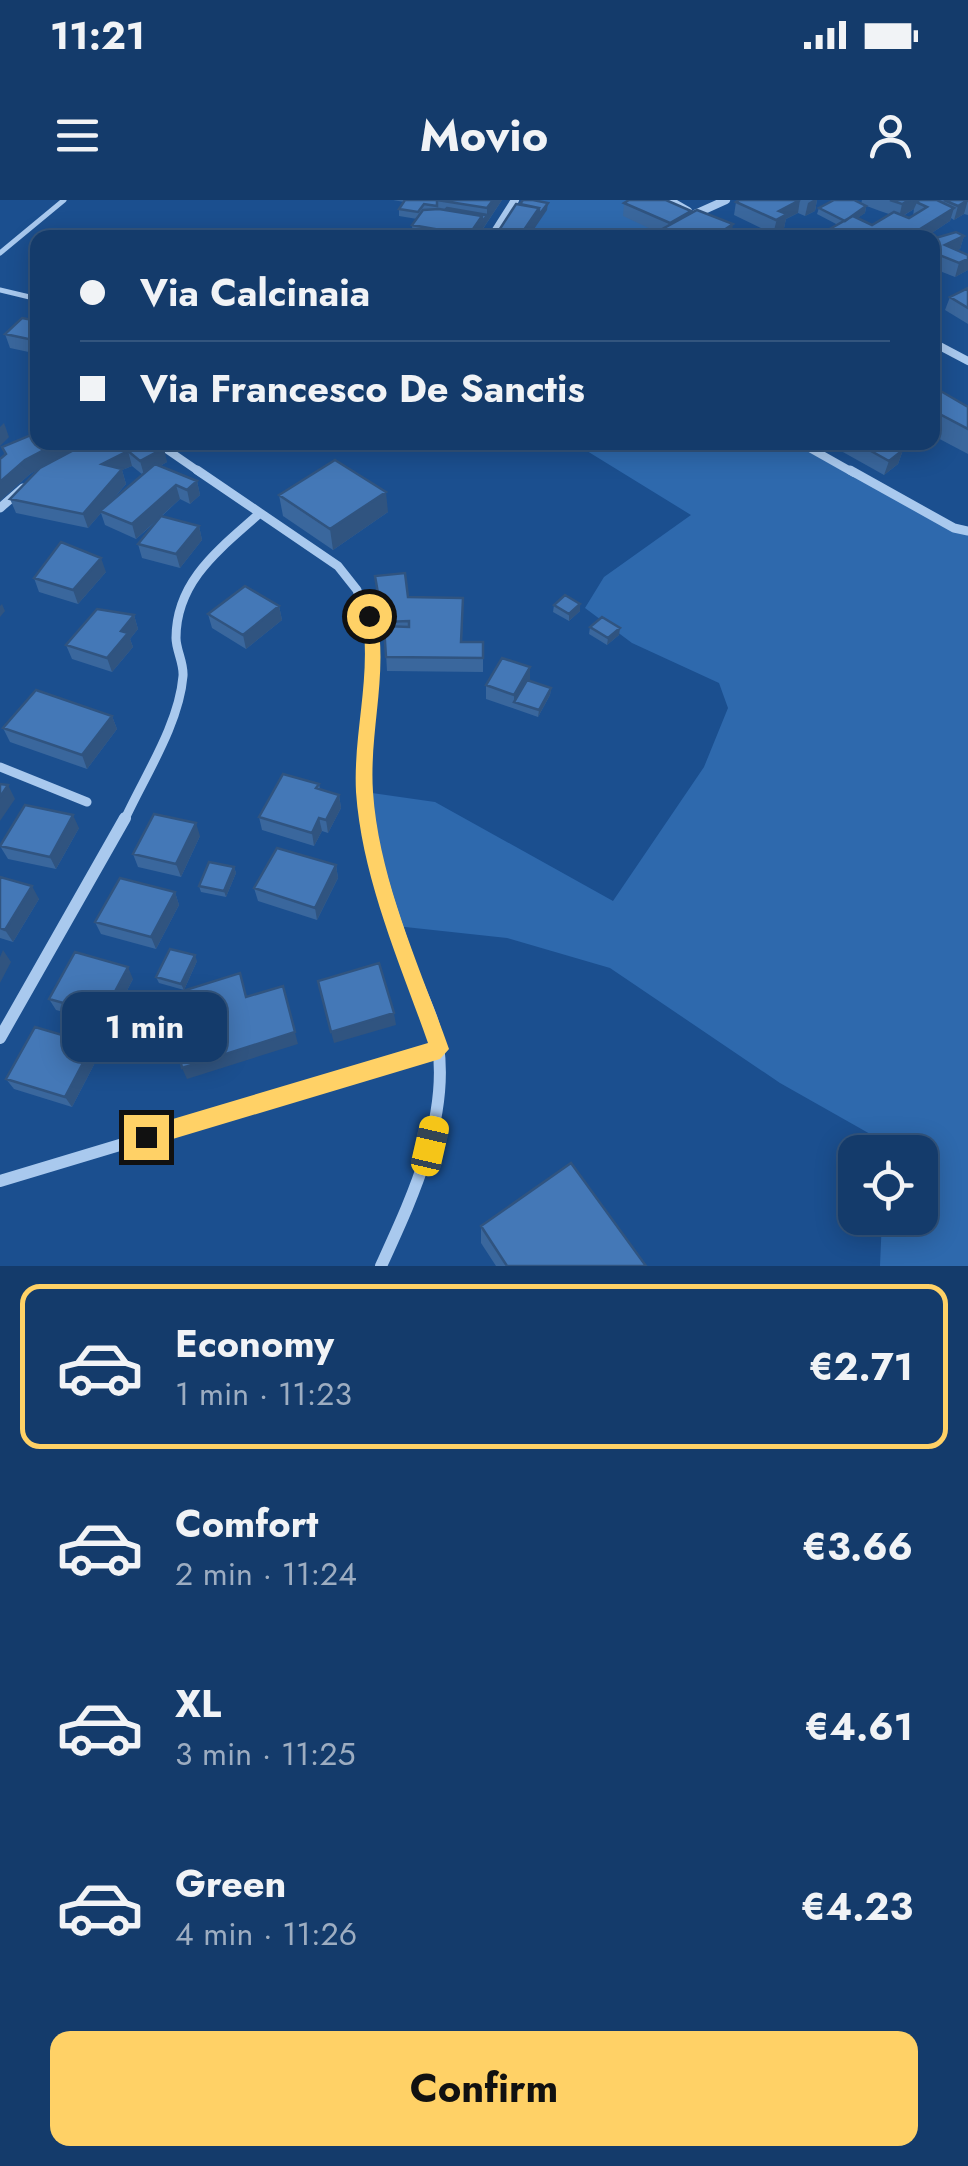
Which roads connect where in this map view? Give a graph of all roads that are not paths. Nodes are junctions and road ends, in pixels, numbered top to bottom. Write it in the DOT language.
graph roads {
  1 [pos="64,200"];
  2 [pos="516,200"];
  3 [pos="669,200"];
  4 [pos="726,200"];
  5 [pos="695,214"];
  6 [pos="709,222"];
  7 [pos="496,230"];
  8 [pos="0,254"];
  9 [pos="0,290"];
  10 [pos="30,297"];
  11 [pos="940,346"];
  12 [pos="968,362"];
  13 [pos="168,450"];
  14 [pos="813,450"];
  15 [pos="38,475"];
  16 [pos="0,508"];
  17 [pos="260,513"];
  18 [pos="968,530"];
  19 [pos="0,767"];
  20 [pos="87,802"];
  21 [pos="0,1038"];
  22 [pos="440,1049"];
  23 [pos="0,1181"];
  24 [pos="381,1266"];
  1 -- 8 [label="lane"];
  2 -- 7 [label="street"];
  3 -- 5 [label="street"];
  4 -- 5 [label="street"];
  5 -- 6 [label="street"];
  9 -- 10 [label="lane"];
  11 -- 12 [label="street"];
  13 -- 17 [label="street"];
  14 -- 18 [label="street"];
  15 -- 16 [label="street"];
  17 -- 21 [label="street"];
  17 -- 22 [label="street"];
  19 -- 20 [label="street"];
  22 -- 23 [label="street"];
  22 -- 24 [label="street"];
}
